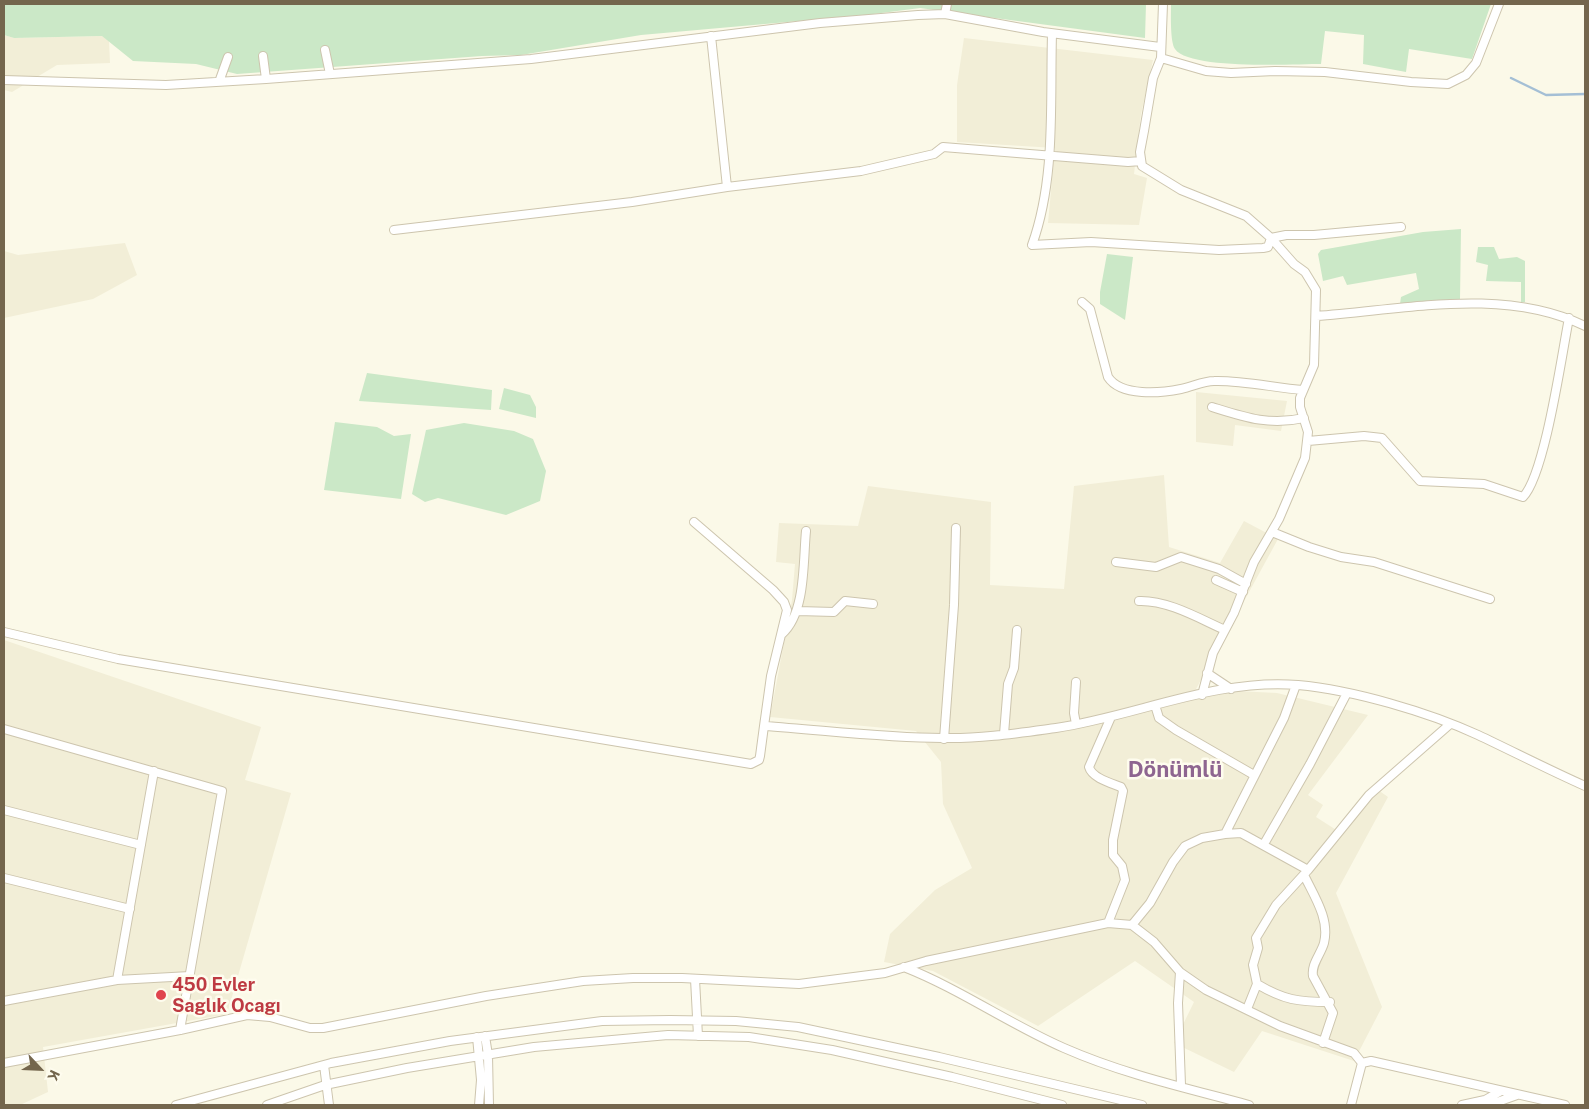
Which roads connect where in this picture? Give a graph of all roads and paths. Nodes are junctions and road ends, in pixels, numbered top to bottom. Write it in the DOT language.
graph roads {
  1 [pos="947,4"];
  2 [pos="1163,4"];
  3 [pos="1499,4"];
  4 [pos="945,14"];
  5 [pos="1052,34"];
  6 [pos="712,36"];
  7 [pos="1160,47"];
  8 [pos="325,50"];
  9 [pos="263,56"];
  10 [pos="228,57"];
  11 [pos="1161,58"];
  12 [pos="330,74"];
  13 [pos="266,79"];
  14 [pos="4,80"];
  15 [pos="219,82"];
  16 [pos="1049,155"];
  17 [pos="1141,161"];
  18 [pos="727,187"];
  19 [pos="1401,227"];
  20 [pos="394,230"];
  21 [pos="1272,238"];
  22 [pos="1082,302"];
  23 [pos="1316,316"];
  24 [pos="1569,318"];
  25 [pos="1585,326"];
  26 [pos="1303,390"];
  27 [pos="1212,407"];
  28 [pos="1304,418"];
  29 [pos="1308,441"];
  30 [pos="694,522"];
  31 [pos="956,528"];
  32 [pos="806,531"];
  33 [pos="1272,532"];
  34 [pos="1116,562"];
  35 [pos="1216,580"];
  36 [pos="1244,588"];
  37 [pos="1490,599"];
  38 [pos="1139,601"];
  39 [pos="873,604"];
  40 [pos="798,611"];
  41 [pos="1017,630"];
  42 [pos="1225,630"];
  43 [pos="4,632"];
  44 [pos="782,634"];
  45 [pos="1207,673"];
  46 [pos="1076,682"];
  47 [pos="1296,685"];
  48 [pos="1231,689"];
  49 [pos="1347,693"];
  50 [pos="1202,695"];
  51 [pos="1155,706"];
  52 [pos="1111,717"];
  53 [pos="1076,724"];
  54 [pos="1449,725"];
  55 [pos="764,726"];
  56 [pos="4,729"];
  57 [pos="1004,734"];
  58 [pos="944,739"];
  59 [pos="154,771"];
  60 [pos="1254,775"];
  61 [pos="1585,786"];
  62 [pos="4,810"];
  63 [pos="1225,834"];
  64 [pos="1264,844"];
  65 [pos="141,845"];
  66 [pos="1306,873"];
  67 [pos="4,878"];
  68 [pos="130,909"];
  69 [pos="1108,923"];
  70 [pos="1132,925"];
  71 [pos="904,967"];
  72 [pos="1180,972"];
  73 [pos="190,976"];
  74 [pos="695,979"];
  75 [pos="117,980"];
  76 [pos="1257,984"];
  77 [pos="4,1001"];
  78 [pos="1330,1002"];
  79 [pos="1247,1009"];
  80 [pos="697,1020"];
  81 [pos="180,1030"];
  82 [pos="698,1036"];
  83 [pos="481,1037"];
  84 [pos="1323,1043"];
  85 [pos="484,1056"];
  86 [pos="4,1063"];
  87 [pos="1362,1063"];
  88 [pos="324,1065"];
  89 [pos="324,1085"];
  90 [pos="1181,1085"];
  91 [pos="1501,1091"];
  92 [pos="1517,1095"];
  93 [pos="176,1105"];
  94 [pos="267,1105"];
  95 [pos="329,1105"];
  96 [pos="479,1105"];
  97 [pos="489,1105"];
  98 [pos="1062,1105"];
  99 [pos="1142,1105"];
  100 [pos="1249,1105"];
  101 [pos="1350,1105"];
  102 [pos="1462,1105"];
  103 [pos="1488,1105"];
  104 [pos="1565,1105"];
  1 -- 4 [label="street"];
  2 -- 7 [label="street"];
  3 -- 11 [label="street"];
  4 -- 5 [label="street"];
  4 -- 6 [label="street"];
  5 -- 7 [label="street"];
  5 -- 16 [label="street"];
  6 -- 12 [label="street"];
  6 -- 18 [label="street"];
  7 -- 11 [label="street"];
  8 -- 12 [label="street"];
  9 -- 13 [label="street"];
  10 -- 15 [label="street"];
  11 -- 17 [label="street"];
  12 -- 13 [label="street"];
  13 -- 15 [label="street"];
  14 -- 15 [label="street"];
  16 -- 17 [label="street"];
  16 -- 18 [label="street"];
  16 -- 21 [label="street"];
  17 -- 21 [label="street"];
  18 -- 20 [label="street"];
  19 -- 21 [label="street"];
  21 -- 23 [label="street"];
  22 -- 26 [label="street"];
  23 -- 24 [label="street"];
  23 -- 26 [label="street"];
  24 -- 25 [label="street"];
  24 -- 29 [label="street"];
  26 -- 28 [label="street"];
  27 -- 28 [label="street"];
  28 -- 29 [label="street"];
  29 -- 33 [label="street"];
  30 -- 44 [label="street"];
  31 -- 58 [label="street"];
  32 -- 40 [label="street"];
  33 -- 36 [label="street"];
  33 -- 37 [label="street"];
  34 -- 36 [label="street"];
  35 -- 36 [label="street"];
  36 -- 42 [label="street"];
  38 -- 42 [label="street"];
  39 -- 40 [label="street"];
  40 -- 44 [label="street"];
  41 -- 57 [label="street"];
  42 -- 45 [label="street"];
  43 -- 55 [label="street"];
  44 -- 55 [label="street"];
  45 -- 48 [label="street"];
  45 -- 50 [label="street"];
  46 -- 53 [label="street"];
  47 -- 48 [label="street"];
  47 -- 49 [label="street"];
  47 -- 60 [label="street"];
  48 -- 50 [label="street"];
  49 -- 54 [label="street"];
  49 -- 64 [label="street"];
  50 -- 51 [label="street"];
  51 -- 52 [label="street"];
  51 -- 60 [label="street"];
  52 -- 53 [label="street"];
  52 -- 69 [label="street"];
  53 -- 57 [label="street"];
  54 -- 61 [label="street"];
  54 -- 66 [label="street"];
  55 -- 58 [label="street"];
  56 -- 59 [label="street"];
  57 -- 58 [label="street"];
  59 -- 65 [label="street"];
  59 -- 73 [label="street"];
  60 -- 63 [label="street"];
  62 -- 65 [label="street"];
  63 -- 64 [label="street"];
  63 -- 70 [label="street"];
  64 -- 66 [label="street"];
  65 -- 68 [label="street"];
  66 -- 76 [label="street"];
  66 -- 78 [label="street"];
  67 -- 68 [label="street"];
  68 -- 75 [label="street"];
  69 -- 70 [label="street"];
  69 -- 71 [label="street"];
  70 -- 72 [label="street"];
  71 -- 74 [label="street"];
  71 -- 90 [label="street"];
  72 -- 79 [label="street"];
  72 -- 90 [label="street"];
  73 -- 75 [label="street"];
  73 -- 81 [label="street"];
  74 -- 80 [label="street"];
  74 -- 81 [label="street"];
  75 -- 77 [label="street"];
  76 -- 78 [label="street"];
  76 -- 79 [label="street"];
  78 -- 84 [label="street"];
  79 -- 84 [label="street"];
  80 -- 82 [label="street"];
  80 -- 83 [label="street"];
  80 -- 99 [label="street"];
  81 -- 86 [label="street"];
  82 -- 85 [label="street"];
  82 -- 98 [label="street"];
  83 -- 85 [label="street"];
  83 -- 88 [label="street"];
  84 -- 87 [label="street"];
  85 -- 89 [label="street"];
  85 -- 96 [label="street"];
  85 -- 97 [label="street"];
  87 -- 91 [label="street"];
  87 -- 101 [label="street"];
  88 -- 89 [label="street"];
  88 -- 93 [label="street"];
  89 -- 94 [label="street"];
  89 -- 95 [label="street"];
  90 -- 100 [label="street"];
  91 -- 92 [label="street"];
  91 -- 102 [label="street"];
  92 -- 103 [label="street"];
  92 -- 104 [label="street"];
}
